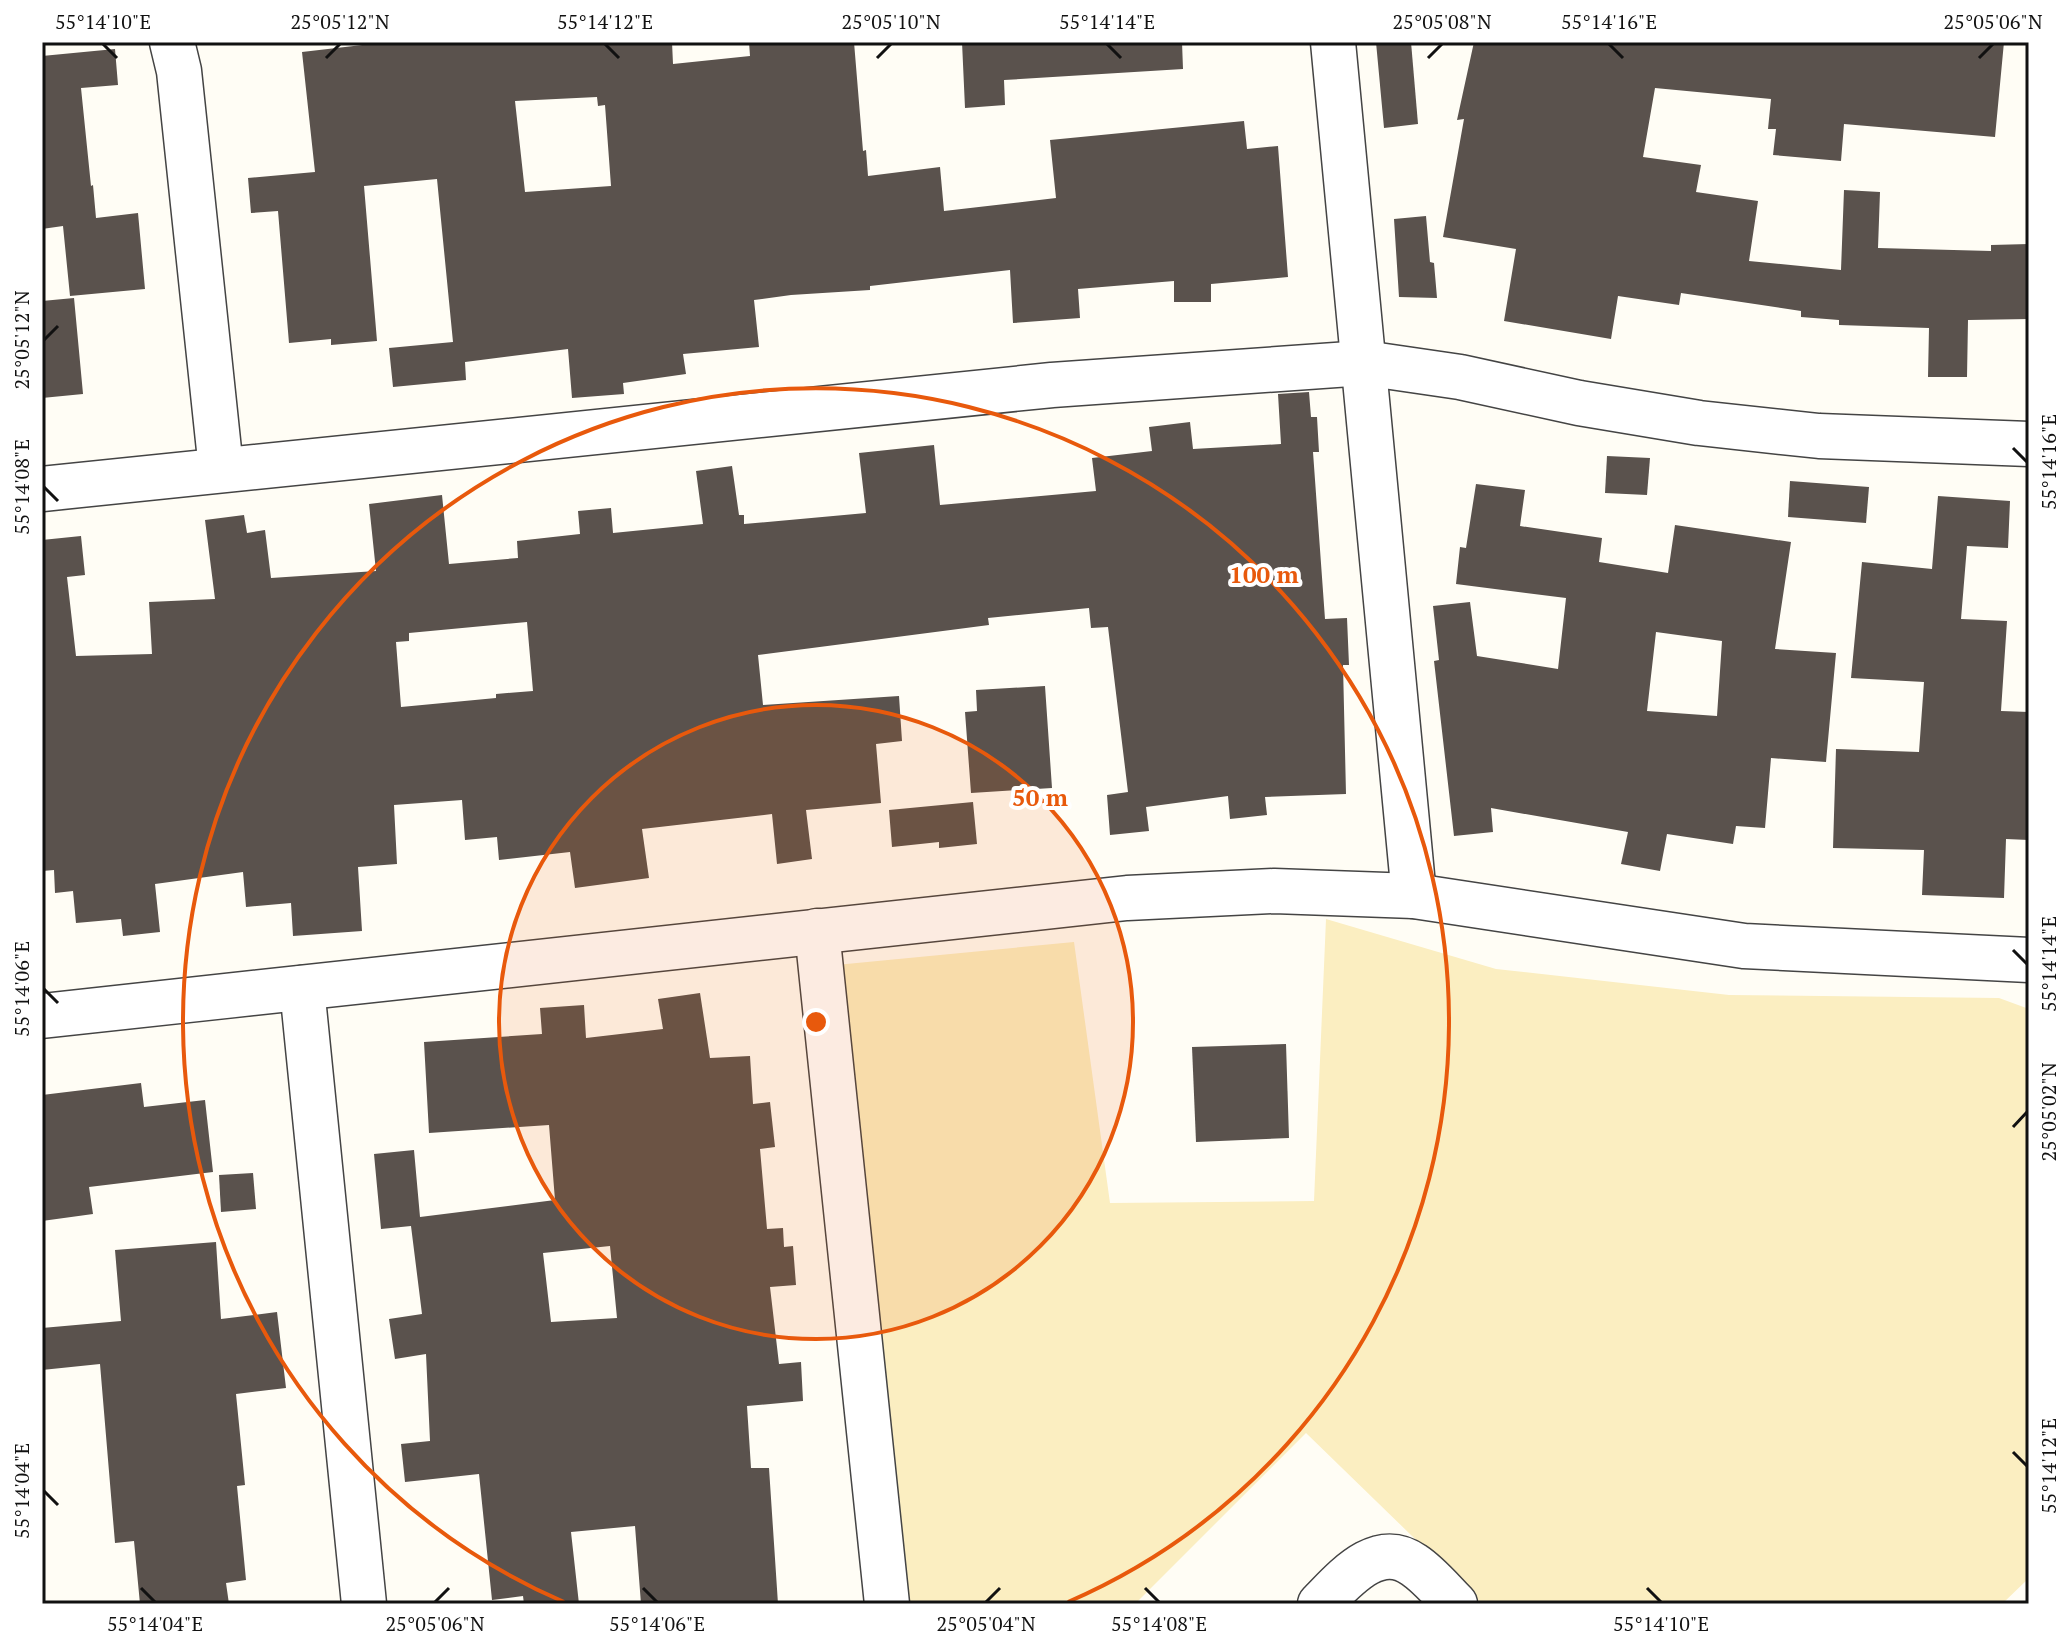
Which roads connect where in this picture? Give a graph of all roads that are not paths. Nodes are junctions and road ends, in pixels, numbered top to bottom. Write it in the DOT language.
graph roads {
  1 [pos="1333,42"];
  2 [pos="178,52"];
  3 [pos="1364,363"];
  4 [pos="2029,444"];
  5 [pos="221,469"];
  6 [pos="42,489"];
  7 [pos="1414,896"];
  8 [pos="817,931"];
  9 [pos="2029,960"];
  10 [pos="302,988"];
  11 [pos="42,1016"];
  12 [pos="364,1604"];
  13 [pos="887,1604"];
  14 [pos="1320,1604"];
  15 [pos="1455,1604"];
  1 -- 3 [label="street"];
  2 -- 5 [label="street"];
  3 -- 4 [label="street"];
  3 -- 5 [label="street"];
  3 -- 7 [label="street"];
  5 -- 6 [label="street"];
  7 -- 8 [label="street"];
  7 -- 9 [label="street"];
  8 -- 10 [label="street"];
  8 -- 13 [label="street"];
  10 -- 11 [label="street"];
  10 -- 12 [label="street"];
  14 -- 15 [label="street"];
}
